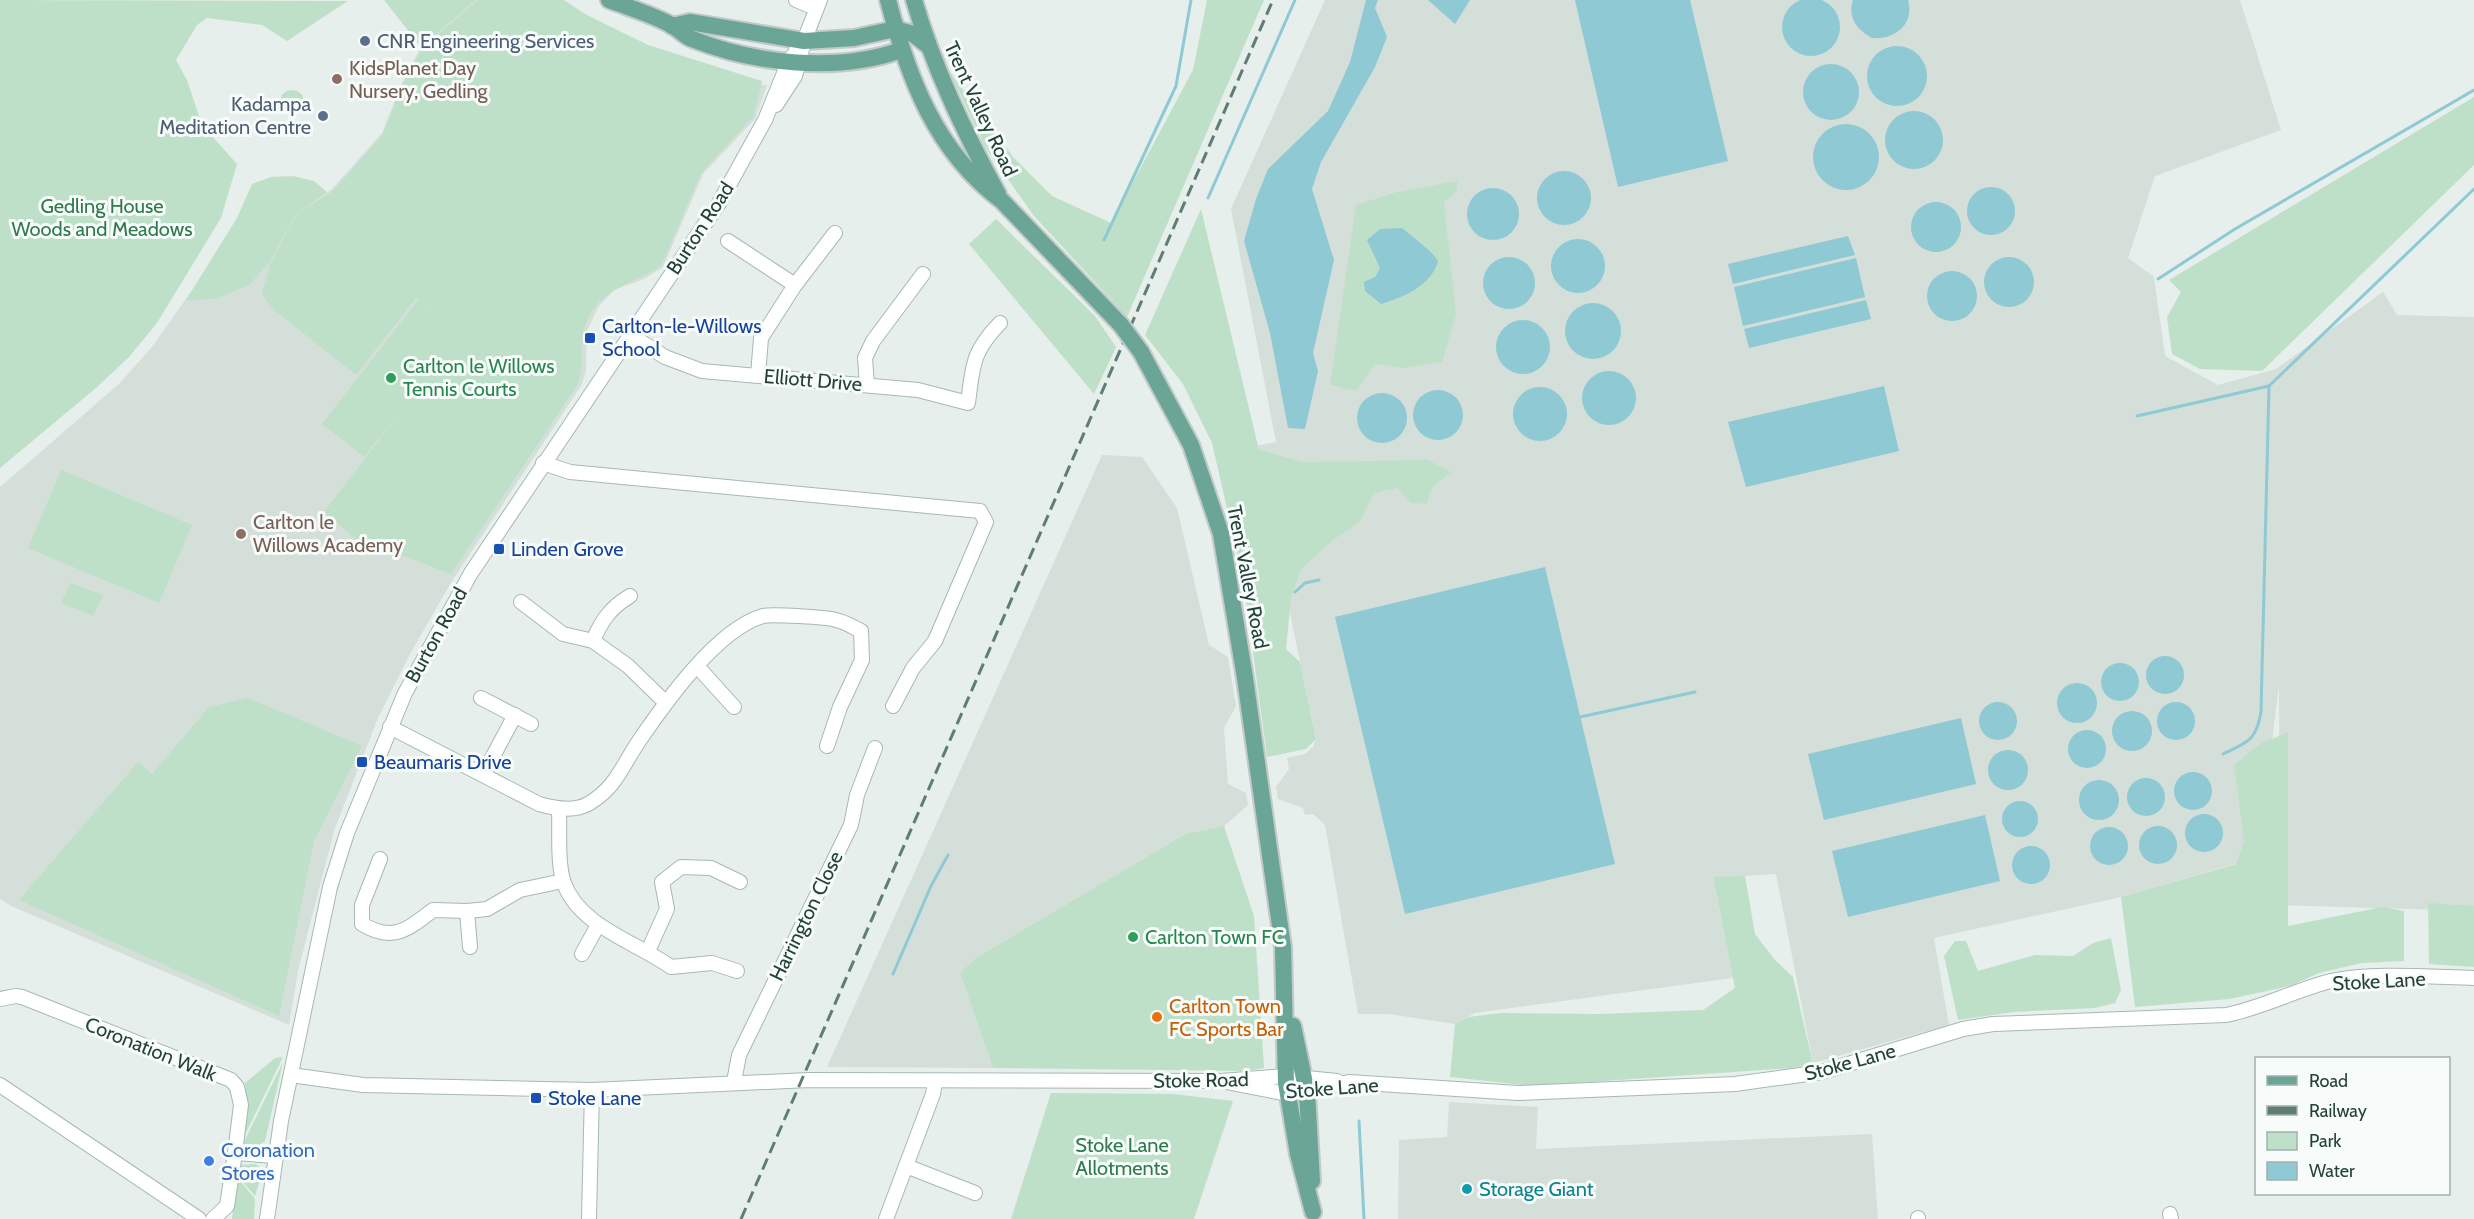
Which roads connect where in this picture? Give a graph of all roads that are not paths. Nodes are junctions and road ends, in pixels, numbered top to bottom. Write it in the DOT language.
graph roads {
  1 [pos="609,0"];
  2 [pos="796,0"];
  3 [pos="888,0"];
  4 [pos="903,0"];
  5 [pos="914,0"];
  6 [pos="817,4"];
  7 [pos="672,26"];
  8 [pos="895,29"];
  9 [pos="913,34"];
  10 [pos="804,41"];
  11 [pos="927,45"];
  12 [pos="901,50"];
  13 [pos="794,61"];
  14 [pos="1002,201"];
  15 [pos="835,233"];
  16 [pos="728,241"];
  17 [pos="923,274"];
  18 [pos="795,285"];
  19 [pos="1000,323"];
  20 [pos="629,334"];
  21 [pos="758,375"];
  22 [pos="867,385"];
  23 [pos="543,463"];
  24 [pos="621,597"];
  25 [pos="521,602"];
  26 [pos="593,640"];
  27 [pos="697,666"];
  28 [pos="481,698"];
  29 [pos="665,702"];
  30 [pos="893,706"];
  31 [pos="734,707"];
  32 [pos="514,716"];
  33 [pos="531,724"];
  34 [pos="390,727"];
  35 [pos="827,746"];
  36 [pos="875,748"];
  37 [pos="483,775"];
  38 [pos="559,809"];
  39 [pos="380,859"];
  40 [pos="563,881"];
  41 [pos="740,882"];
  42 [pos="467,911"];
  43 [pos="598,925"];
  44 [pos="470,947"];
  45 [pos="648,951"];
  46 [pos="582,954"];
  47 [pos="737,971"];
  48 [pos="2474,978"];
  49 [pos="1286,993"];
  50 [pos="0,999"];
  51 [pos="291,1076"];
  52 [pos="1286,1076"];
  53 [pos="1221,1081"];
  54 [pos="935,1082"];
  55 [pos="734,1083"];
  56 [pos="1345,1083"];
  57 [pos="0,1085"];
  58 [pos="1306,1085"];
  59 [pos="592,1090"];
  60 [pos="1288,1094"];
  61 [pos="235,1153"];
  62 [pos="275,1156"];
  63 [pos="906,1166"];
  64 [pos="975,1193"];
  65 [pos="1314,1215"];
  66 [pos="199,1219"];
  67 [pos="213,1219"];
  68 [pos="267,1219"];
  69 [pos="589,1219"];
  70 [pos="886,1219"];
  1 -- 7 [label="main road"];
  2 -- 6 [label="street"];
  3 -- 8 [label="main road, Trent Valley Road"];
  4 -- 9 [label="main road"];
  5 -- 11 [label="main road, Trent Valley Road"];
  6 -- 10 [label="street, Burton Road"];
  7 -- 10 [label="main road"];
  7 -- 13 [label="main road"];
  8 -- 9 [label="main road"];
  8 -- 10 [label="main road"];
  8 -- 12 [label="main road, Trent Valley Road"];
  9 -- 11 [label="main road"];
  9 -- 12 [label="main road"];
  10 -- 13 [label="street, Burton Road"];
  11 -- 14 [label="main road, Trent Valley Road"];
  12 -- 13 [label="main road"];
  12 -- 14 [label="main road, Trent Valley Road"];
  13 -- 20 [label="street, Burton Road"];
  14 -- 49 [label="main road, Trent Valley Road, bridge"];
  15 -- 18 [label="street"];
  16 -- 18 [label="street"];
  17 -- 22 [label="street"];
  18 -- 21 [label="street"];
  19 -- 22 [label="street, Elliott Drive"];
  20 -- 21 [label="street, Elliott Drive"];
  20 -- 23 [label="street, Burton Road"];
  21 -- 22 [label="street, Elliott Drive"];
  23 -- 30 [label="street"];
  23 -- 34 [label="street, Burton Road"];
  24 -- 26 [label="street"];
  25 -- 26 [label="street"];
  26 -- 29 [label="street"];
  27 -- 29 [label="street"];
  27 -- 31 [label="street"];
  27 -- 35 [label="street"];
  28 -- 32 [label="street"];
  29 -- 38 [label="street"];
  32 -- 33 [label="street"];
  32 -- 37 [label="street"];
  34 -- 37 [label="street"];
  34 -- 51 [label="street, Burton Road"];
  36 -- 55 [label="street, Harrington Close"];
  37 -- 38 [label="street"];
  38 -- 40 [label="street"];
  39 -- 42 [label="street"];
  40 -- 42 [label="street"];
  40 -- 43 [label="street"];
  41 -- 45 [label="street"];
  42 -- 44 [label="street"];
  43 -- 45 [label="street"];
  43 -- 46 [label="street"];
  45 -- 47 [label="street"];
  48 -- 56 [label="street, Stoke Lane"];
  49 -- 52 [label="main road, Trent Valley Road"];
  49 -- 58 [label="main road, Trent Valley Road"];
  50 -- 61 [label="street, Coronation Walk"];
  51 -- 59 [label="street"];
  51 -- 62 [label="street, Burton Road"];
  52 -- 53 [label="street, Stoke Road"];
  52 -- 58 [label="street, Stoke Road"];
  52 -- 60 [label="main road, Trent Valley Road"];
  53 -- 54 [label="street, Stoke Road"];
  53 -- 60 [label="street, Stoke Lane"];
  54 -- 55 [label="street"];
  54 -- 63 [label="street"];
  55 -- 59 [label="street"];
  56 -- 58 [label="street, Stoke Road"];
  57 -- 66 [label="street"];
  58 -- 60 [label="street, Stoke Lane"];
  58 -- 65 [label="main road, Trent Valley Road"];
  59 -- 69 [label="street"];
  60 -- 65 [label="main road, Trent Valley Road"];
  61 -- 62 [label="street"];
  61 -- 67 [label="street, Coronation Walk"];
  62 -- 68 [label="street, Burton Road"];
  63 -- 64 [label="street"];
  63 -- 70 [label="street"];
}
